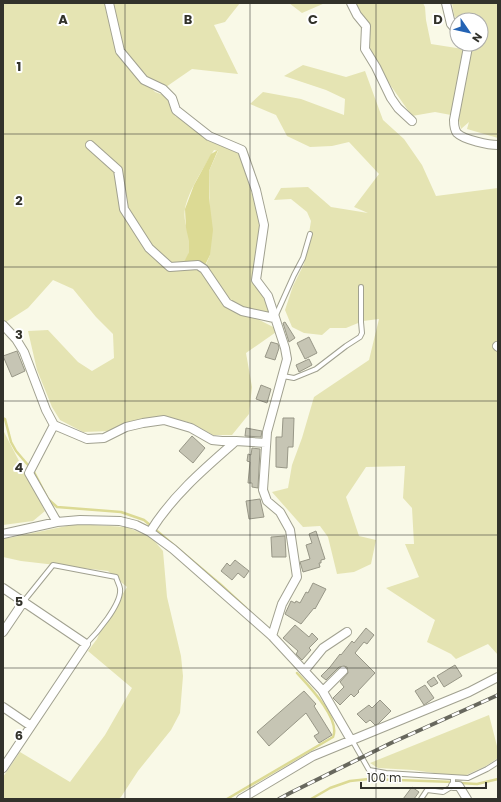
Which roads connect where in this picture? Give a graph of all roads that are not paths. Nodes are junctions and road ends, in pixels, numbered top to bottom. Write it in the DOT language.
graph roads {
  1 [pos="109,3"];
  2 [pos="351,3"];
  3 [pos="446,3"];
  4 [pos="449,16"];
  5 [pos="467,52"];
  6 [pos="412,121"];
  7 [pos="90,145"];
  8 [pos="498,145"];
  9 [pos="310,234"];
  10 [pos="361,287"];
  11 [pos="274,318"];
  12 [pos="3,325"];
  13 [pos="283,376"];
  14 [pos="54,425"];
  15 [pos="236,441"];
  16 [pos="266,443"];
  17 [pos="57,522"];
  18 [pos="150,531"];
  19 [pos="3,534"];
  20 [pos="3,588"];
  21 [pos="24,601"];
  22 [pos="3,632"];
  23 [pos="347,632"];
  24 [pos="273,633"];
  25 [pos="86,644"];
  26 [pos="305,670"];
  27 [pos="343,671"];
  28 [pos="498,676"];
  29 [pos="323,691"];
  30 [pos="3,707"];
  31 [pos="31,726"];
  32 [pos="351,740"];
  33 [pos="498,762"];
  34 [pos="3,768"];
  35 [pos="453,782"];
  36 [pos="241,799"];
  37 [pos="421,799"];
  38 [pos="467,799"];
  1 -- 11 [label="street"];
  2 -- 6 [label="street"];
  3 -- 4 [label="street"];
  5 -- 8 [label="street"];
  7 -- 11 [label="street"];
  9 -- 11 [label="lane"];
  10 -- 13 [label="lane"];
  11 -- 13 [label="street"];
  12 -- 14 [label="street"];
  13 -- 16 [label="street"];
  14 -- 15 [label="street"];
  14 -- 17 [label="street"];
  15 -- 16 [label="street"];
  15 -- 18 [label="street"];
  16 -- 24 [label="street"];
  17 -- 18 [label="street"];
  17 -- 19 [label="street"];
  18 -- 24 [label="street"];
  20 -- 21 [label="street"];
  21 -- 22 [label="street"];
  21 -- 25 [label="street"];
  21 -- 25 [label="lane"];
  23 -- 26 [label="street"];
  24 -- 26 [label="street"];
  25 -- 31 [label="street"];
  26 -- 29 [label="street"];
  27 -- 29 [label="street"];
  28 -- 32 [label="street"];
  29 -- 32 [label="street"];
  30 -- 31 [label="street"];
  31 -- 34 [label="street"];
  32 -- 35 [label="lane"];
  32 -- 36 [label="street"];
  33 -- 35 [label="lane"];
  35 -- 37 [label="lane"];
  35 -- 38 [label="street"];
}
